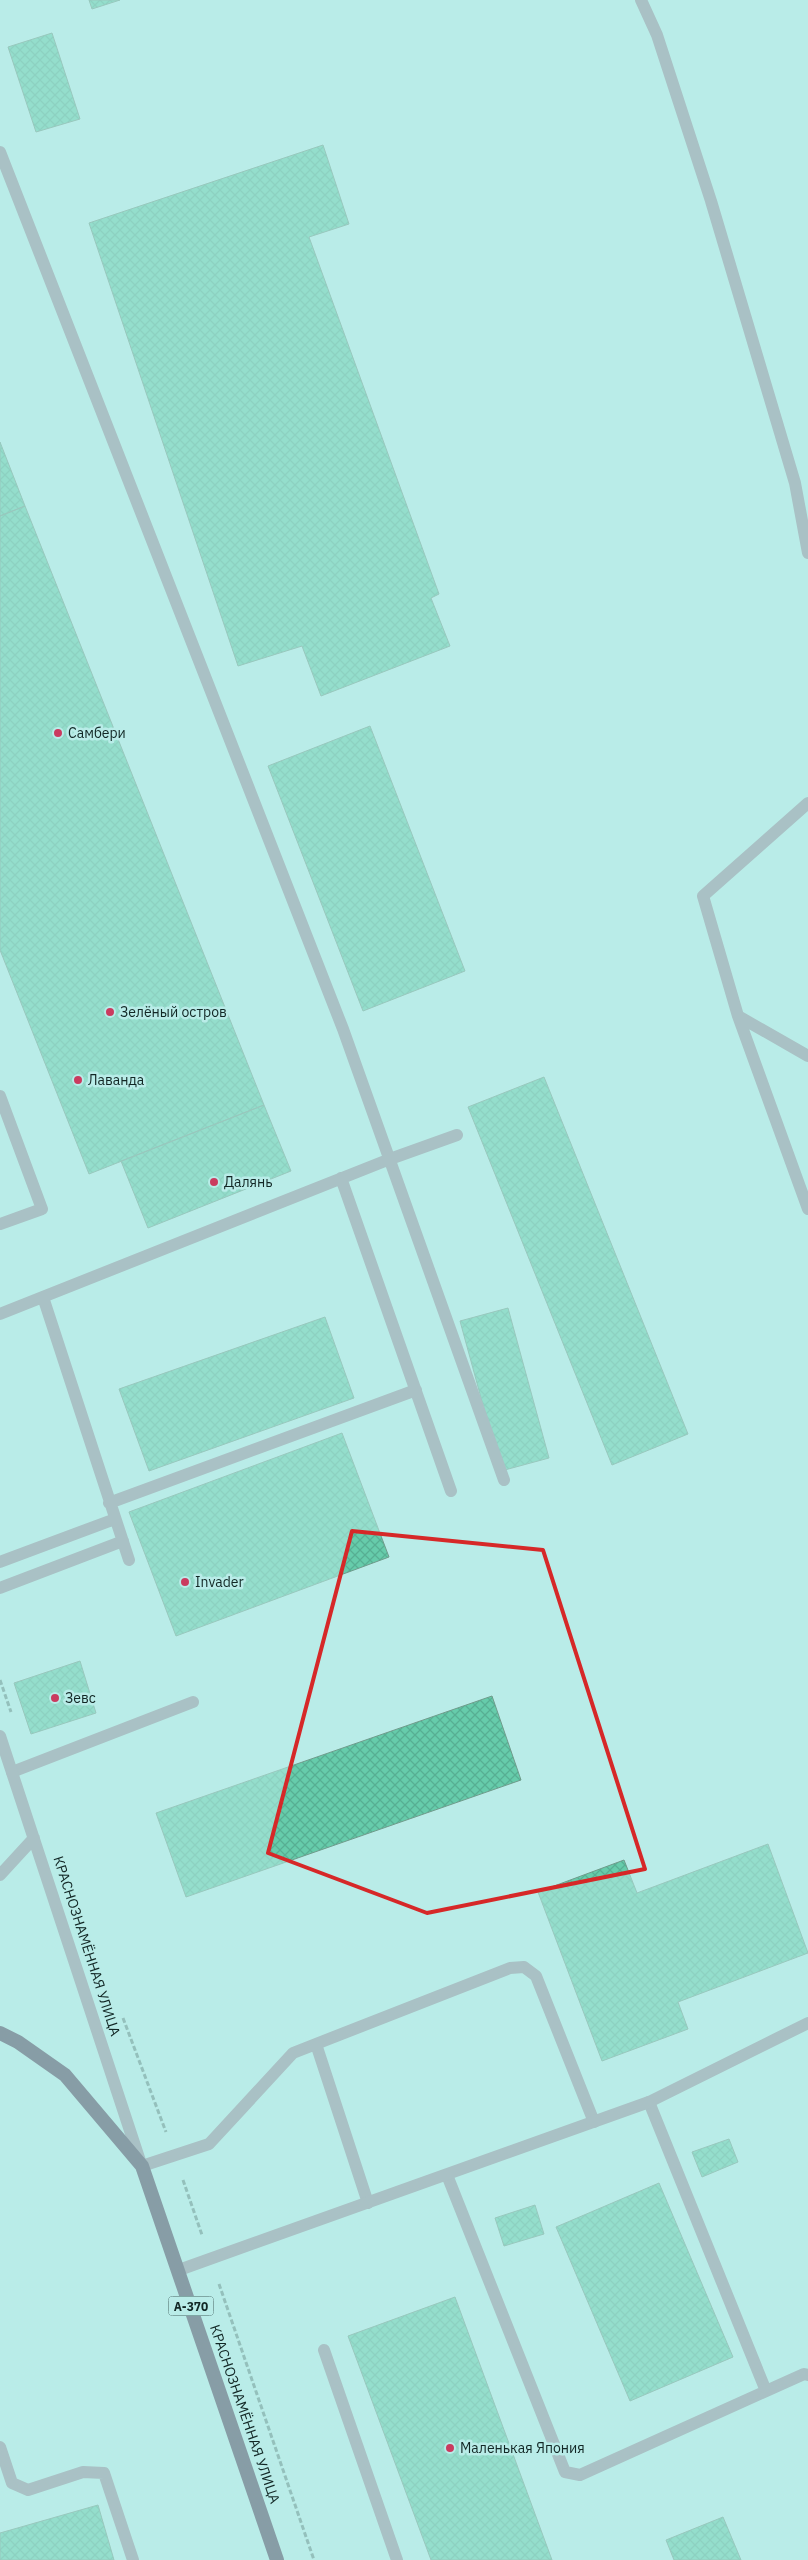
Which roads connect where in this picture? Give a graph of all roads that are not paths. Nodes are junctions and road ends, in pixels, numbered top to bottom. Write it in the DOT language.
graph roads {
  1 [pos="641,0"];
  2 [pos="0,152"];
  3 [pos="808,553"];
  4 [pos="808,803"];
  5 [pos="738,1016"];
  6 [pos="808,1056"];
  7 [pos="0,1096"];
  8 [pos="457,1136"];
  9 [pos="390,1159"];
  10 [pos="342,1178"];
  11 [pos="808,1209"];
  12 [pos="0,1224"];
  13 [pos="43,1297"];
  14 [pos="0,1314"];
  15 [pos="416,1390"];
  16 [pos="504,1480"];
  17 [pos="451,1491"];
  18 [pos="110,1503"];
  19 [pos="115,1519"];
  20 [pos="123,1541"];
  21 [pos="129,1560"];
  22 [pos="0,1562"];
  23 [pos="0,1588"];
  24 [pos="193,1702"];
  25 [pos="0,1737"];
  26 [pos="12,1772"];
  27 [pos="34,1838"];
  28 [pos="0,1875"];
  29 [pos="808,2023"];
  30 [pos="0,2033"];
  31 [pos="316,2044"];
  32 [pos="649,2102"];
  33 [pos="594,2122"];
  34 [pos="142,2166"];
  35 [pos="447,2175"];
  36 [pos="368,2203"];
  37 [pos="179,2270"];
  38 [pos="324,2350"];
  39 [pos="808,2375"];
  40 [pos="766,2391"];
  41 [pos="0,2447"];
  42 [pos="133,2560"];
  43 [pos="277,2560"];
  44 [pos="397,2560"];
  1 -- 3 [label="street"];
  2 -- 9 [label="street"];
  4 -- 5 [label="street"];
  5 -- 6 [label="street"];
  5 -- 11 [label="street"];
  7 -- 12 [label="street"];
  8 -- 9 [label="street"];
  9 -- 10 [label="street"];
  9 -- 16 [label="street"];
  10 -- 13 [label="street"];
  10 -- 15 [label="street"];
  13 -- 14 [label="street"];
  13 -- 18 [label="street"];
  15 -- 17 [label="street"];
  15 -- 18 [label="street"];
  18 -- 19 [label="street"];
  19 -- 20 [label="street"];
  19 -- 22 [label="street"];
  20 -- 21 [label="street"];
  20 -- 23 [label="street"];
  24 -- 26 [label="street"];
  25 -- 26 [label="street, КРАСНОЗНАМЁННАЯ УЛИЦА"];
  26 -- 27 [label="street, КРАСНОЗНАМЁННАЯ УЛИЦА"];
  27 -- 28 [label="street"];
  27 -- 34 [label="street, КРАСНОЗНАМЁННАЯ УЛИЦА"];
  29 -- 32 [label="street"];
  30 -- 34 [label="highway, КРАСНОЗНАМЁННАЯ УЛИЦА / А-370"];
  31 -- 33 [label="street"];
  31 -- 34 [label="street"];
  31 -- 36 [label="street"];
  32 -- 33 [label="street"];
  32 -- 40 [label="street"];
  33 -- 35 [label="street"];
  34 -- 37 [label="highway, КРАСНОЗНАМЁННАЯ УЛИЦА / А-370"];
  35 -- 36 [label="street"];
  35 -- 40 [label="street"];
  36 -- 37 [label="street"];
  37 -- 43 [label="highway, КРАСНОЗНАМЁННАЯ УЛИЦА / А-370"];
  38 -- 44 [label="street"];
  39 -- 40 [label="street"];
  41 -- 42 [label="street"];
}
